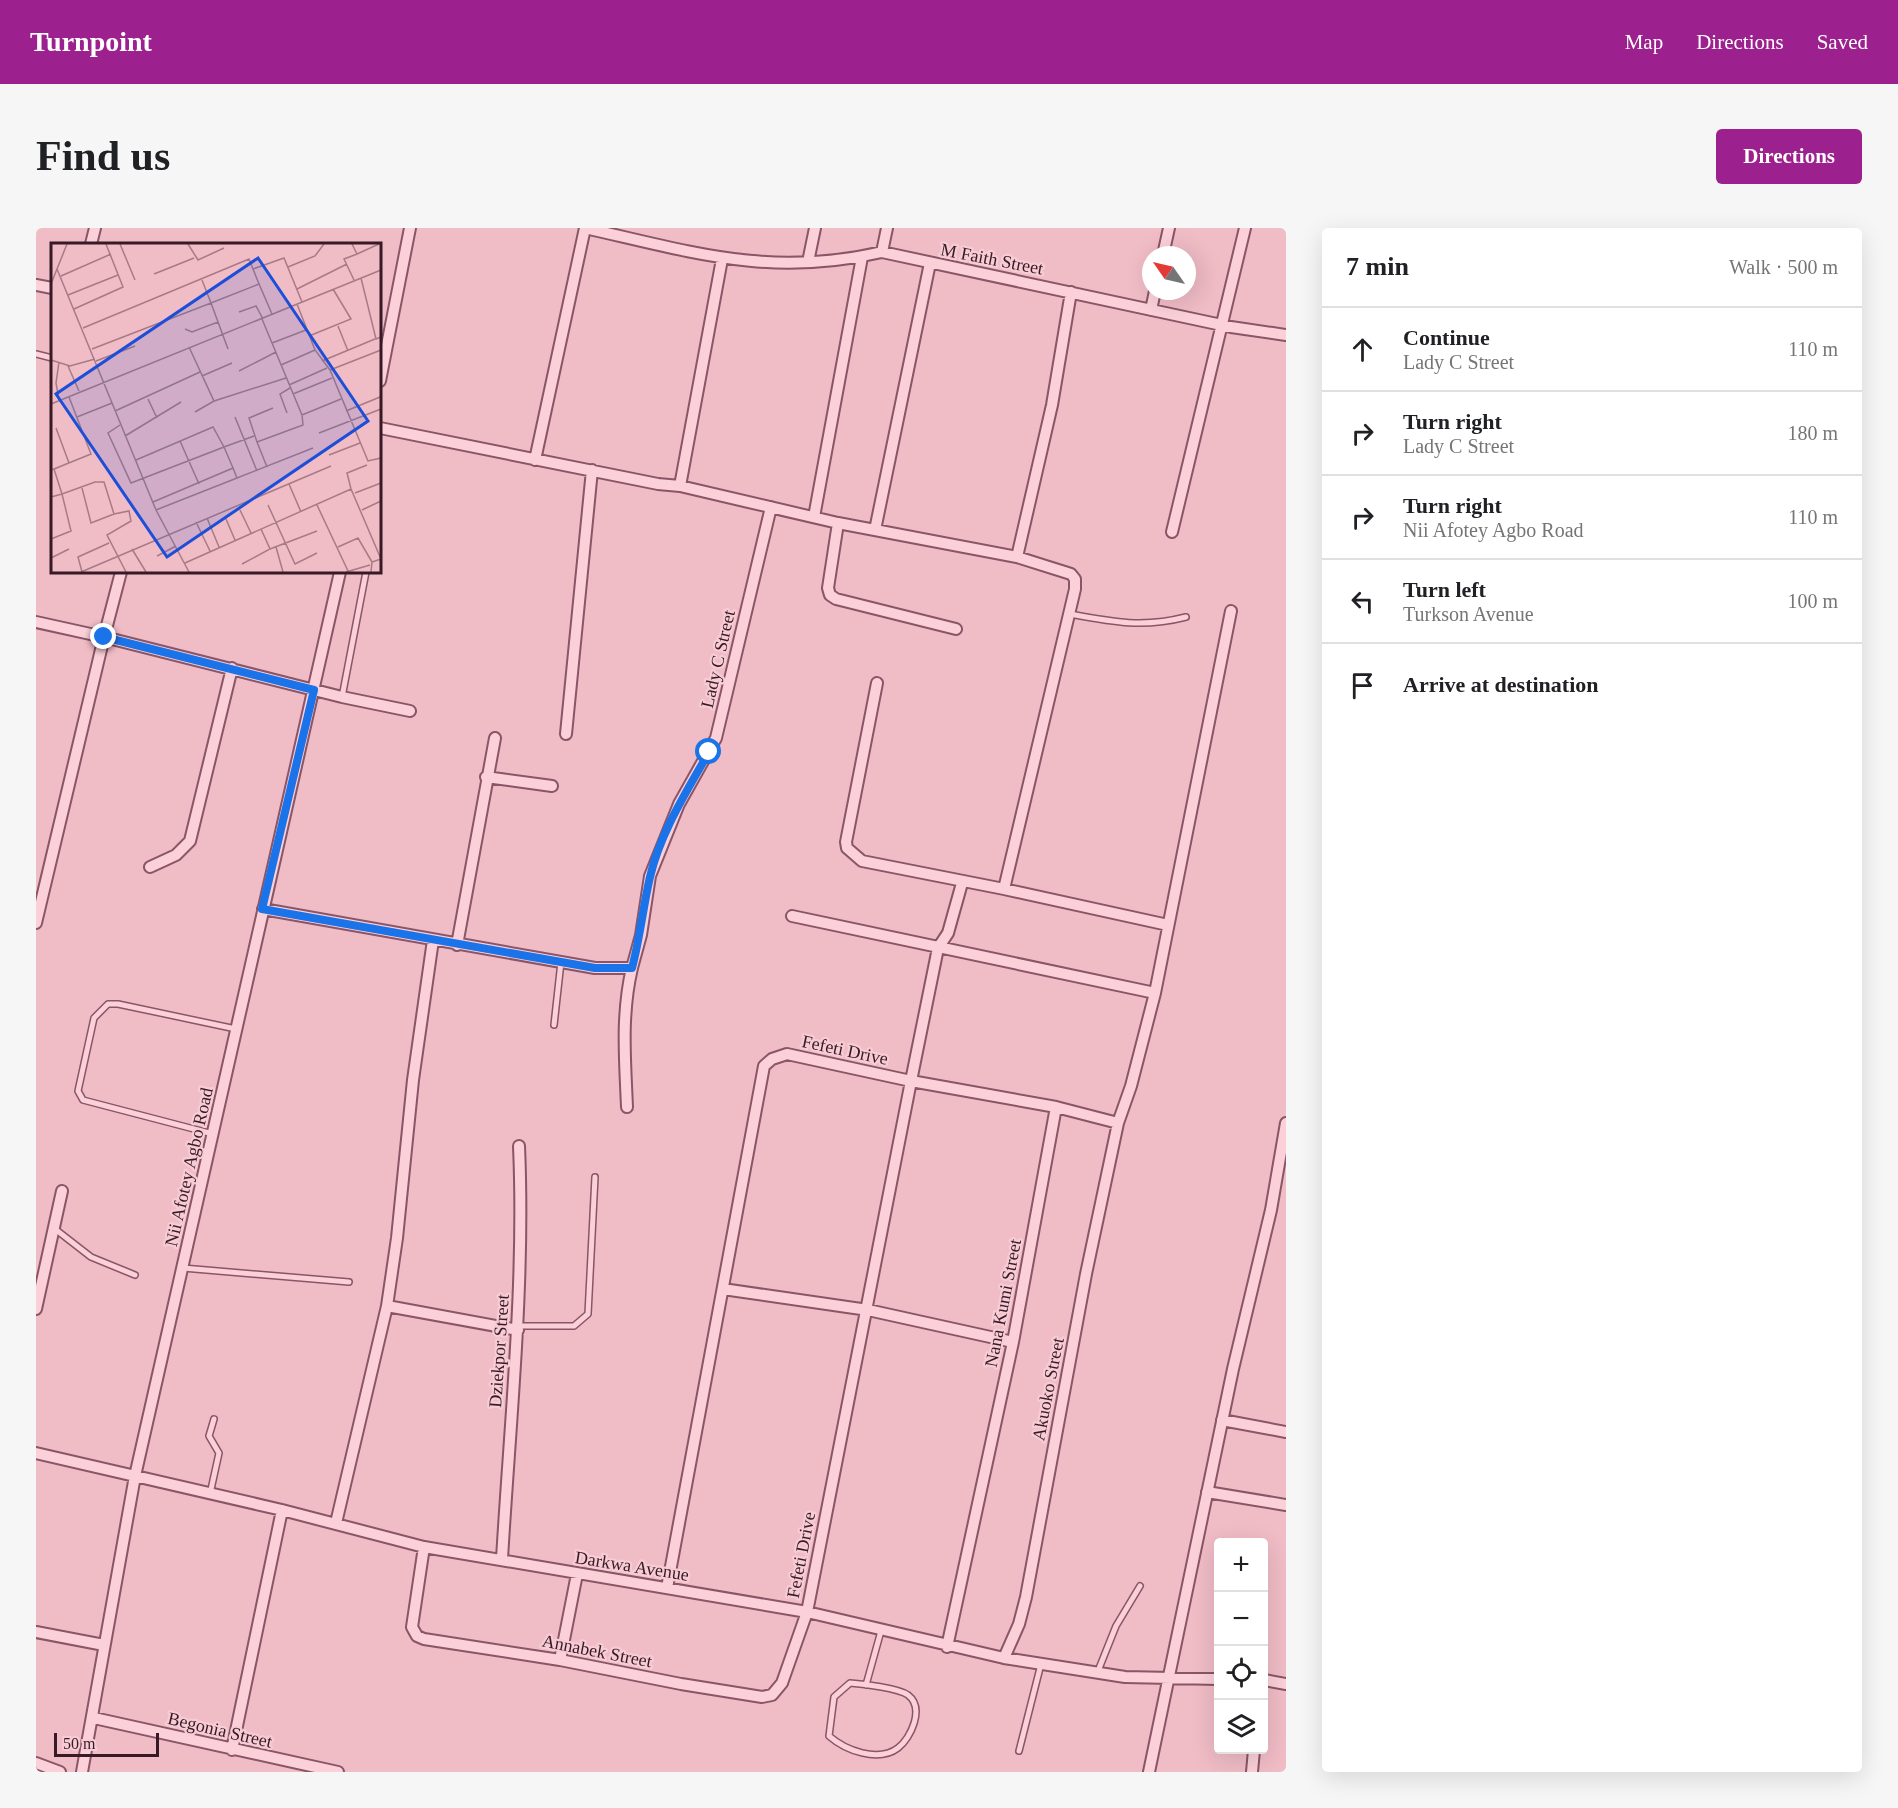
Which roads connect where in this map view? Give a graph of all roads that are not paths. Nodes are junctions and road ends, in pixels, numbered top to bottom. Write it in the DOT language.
graph roads {
  1 [pos="95,228"];
  2 [pos="411,228"];
  3 [pos="585,228"];
  4 [pos="815,228"];
  5 [pos="887,228"];
  6 [pos="1169,228"];
  7 [pos="1245,228"];
  8 [pos="632,233"];
  9 [pos="91,243"];
  10 [pos="1165,246"];
  11 [pos="882,252"];
  12 [pos="862,257"];
  13 [pos="722,259"];
  14 [pos="808,262"];
  15 [pos="930,263"];
  16 [pos="36,285"];
  17 [pos="51,288"];
  18 [pos="1071,292"];
  19 [pos="1153,300"];
  20 [pos="1151,310"];
  21 [pos="1222,324"];
  22 [pos="1286,335"];
  23 [pos="36,354"];
  24 [pos="51,358"];
  25 [pos="381,358"];
  26 [pos="381,428"];
  27 [pos="535,460"];
  28 [pos="592,470"];
  29 [pos="680,486"];
  30 [pos="771,507"];
  31 [pos="814,517"];
  32 [pos="838,523"];
  33 [pos="875,530"];
  34 [pos="1172,532"];
  35 [pos="1017,557"];
  36 [pos="121,573"];
  37 [pos="340,573"];
  38 [pos="366,573"];
  39 [pos="1231,611"];
  40 [pos="1070,614"];
  41 [pos="1186,617"];
  42 [pos="36,622"];
  43 [pos="956,629"];
  44 [pos="104,637"];
  45 [pos="232,668"];
  46 [pos="877,683"];
  47 [pos="314,690"];
  48 [pos="342,697"];
  49 [pos="410,711"];
  50 [pos="566,734"];
  51 [pos="495,738"];
  52 [pos="486,777"];
  53 [pos="552,786"];
  54 [pos="150,867"];
  55 [pos="962,882"];
  56 [pos="1004,889"];
  57 [pos="262,909"];
  58 [pos="792,916"];
  59 [pos="36,923"];
  60 [pos="1168,925"];
  61 [pos="433,940"];
  62 [pos="457,945"];
  63 [pos="938,948"];
  64 [pos="561,962"];
  65 [pos="632,968"];
  66 [pos="1155,993"];
  67 [pos="554,1025"];
  68 [pos="236,1029"];
  69 [pos="911,1081"];
  70 [pos="627,1107"];
  71 [pos="1056,1107"];
  72 [pos="1286,1123"];
  73 [pos="1118,1124"];
  74 [pos="213,1134"];
  75 [pos="519,1146"];
  76 [pos="595,1177"];
  77 [pos="62,1191"];
  78 [pos="53,1228"];
  79 [pos="183,1268"];
  80 [pos="135,1275"];
  81 [pos="350,1282"];
  82 [pos="723,1288"];
  83 [pos="387,1306"];
  84 [pos="36,1309"];
  85 [pos="868,1310"];
  86 [pos="518,1328"];
  87 [pos="1013,1342"];
  88 [pos="214,1419"];
  89 [pos="1222,1420"];
  90 [pos="1286,1432"];
  91 [pos="36,1453"];
  92 [pos="135,1476"];
  93 [pos="1207,1492"];
  94 [pos="210,1494"];
  95 [pos="1286,1504"];
  96 [pos="282,1510"];
  97 [pos="336,1523"];
  98 [pos="424,1547"];
  99 [pos="502,1559"];
  100 [pos="577,1574"];
  101 [pos="1140,1586"];
  102 [pos="667,1588"];
  103 [pos="807,1612"];
  104 [pos="881,1631"];
  105 [pos="36,1632"];
  106 [pos="104,1645"];
  107 [pos="947,1647"];
  108 [pos="1004,1659"];
  109 [pos="560,1660"];
  110 [pos="1041,1664"];
  111 [pos="1098,1671"];
  112 [pos="1167,1678"];
  113 [pos="1214,1679"];
  114 [pos="1268,1681"];
  115 [pos="1286,1683"];
  116 [pos="866,1685"];
  117 [pos="94,1718"];
  118 [pos="232,1750"];
  119 [pos="1019,1751"];
  120 [pos="1254,1754"];
  121 [pos="36,1763"];
  122 [pos="60,1772"];
  123 [pos="82,1772"];
  124 [pos="339,1772"];
  125 [pos="1149,1772"];
  126 [pos="1252,1772"];
  1 -- 9 [label="street"];
  2 -- 25 [label="street"];
  3 -- 8 [label="street, M Faith Street"];
  3 -- 27 [label="street"];
  4 -- 14 [label="street"];
  5 -- 11 [label="street"];
  6 -- 10 [label="street"];
  7 -- 21 [label="street"];
  8 -- 13 [label="street, M Faith Street"];
  11 -- 12 [label="street, M Faith Street"];
  11 -- 15 [label="street, M Faith Street"];
  12 -- 14 [label="street, M Faith Street"];
  12 -- 31 [label="street"];
  13 -- 14 [label="street, M Faith Street"];
  13 -- 29 [label="street"];
  15 -- 18 [label="street, M Faith Street"];
  15 -- 33 [label="street"];
  16 -- 17 [label="street"];
  18 -- 20 [label="street, M Faith Street"];
  18 -- 35 [label="street"];
  19 -- 20 [label="street"];
  20 -- 21 [label="street, M Faith Street"];
  21 -- 22 [label="street, M Faith Street"];
  21 -- 34 [label="street"];
  23 -- 24 [label="lane"];
  26 -- 27 [label="street"];
  27 -- 28 [label="street"];
  28 -- 29 [label="street"];
  28 -- 50 [label="street"];
  29 -- 30 [label="street"];
  30 -- 31 [label="street"];
  30 -- 65 [label="street, Lady C Street"];
  31 -- 32 [label="street"];
  32 -- 33 [label="street"];
  32 -- 43 [label="street"];
  33 -- 35 [label="street"];
  35 -- 40 [label="street"];
  36 -- 44 [label="street"];
  37 -- 47 [label="street, Nii Afotey Agbo Road"];
  38 -- 48 [label="lane"];
  39 -- 60 [label="street, Akuoko Street"];
  40 -- 41 [label="lane"];
  40 -- 56 [label="street"];
  42 -- 44 [label="street"];
  44 -- 45 [label="street"];
  44 -- 59 [label="street"];
  45 -- 47 [label="street"];
  45 -- 54 [label="street"];
  46 -- 55 [label="street"];
  47 -- 48 [label="street"];
  47 -- 57 [label="street, Nii Afotey Agbo Road"];
  48 -- 49 [label="street"];
  51 -- 52 [label="street"];
  52 -- 53 [label="street"];
  52 -- 62 [label="street"];
  55 -- 56 [label="street"];
  55 -- 63 [label="street"];
  56 -- 60 [label="street"];
  57 -- 61 [label="street"];
  57 -- 68 [label="street, Nii Afotey Agbo Road"];
  58 -- 63 [label="street"];
  60 -- 66 [label="street, Akuoko Street"];
  61 -- 62 [label="street"];
  61 -- 83 [label="street"];
  62 -- 64 [label="street"];
  63 -- 66 [label="street"];
  63 -- 69 [label="street"];
  64 -- 65 [label="street"];
  64 -- 67 [label="lane"];
  65 -- 70 [label="street, Lady C Street"];
  66 -- 73 [label="street, Akuoko Street"];
  68 -- 74 [label="street, Nii Afotey Agbo Road"];
  68 -- 74 [label="lane"];
  69 -- 71 [label="street"];
  69 -- 82 [label="street, Fefeti Drive"];
  69 -- 85 [label="street, Fefeti Drive"];
  71 -- 73 [label="street"];
  71 -- 87 [label="street, Nana Kumi Street"];
  72 -- 89 [label="street"];
  73 -- 108 [label="street, Akuoko Street"];
  74 -- 79 [label="street, Nii Afotey Agbo Road"];
  75 -- 86 [label="street, Dziekpor Street"];
  76 -- 86 [label="lane"];
  77 -- 78 [label="street"];
  78 -- 80 [label="lane"];
  78 -- 84 [label="street"];
  79 -- 81 [label="lane"];
  79 -- 92 [label="street, Nii Afotey Agbo Road"];
  82 -- 85 [label="street"];
  82 -- 102 [label="street, Fefeti Drive"];
  83 -- 86 [label="street"];
  83 -- 97 [label="street"];
  85 -- 87 [label="street"];
  85 -- 103 [label="street, Fefeti Drive"];
  86 -- 99 [label="street, Dziekpor Street"];
  87 -- 107 [label="street, Nana Kumi Street"];
  88 -- 94 [label="lane"];
  89 -- 90 [label="street"];
  89 -- 93 [label="street"];
  91 -- 92 [label="street, Darkwa Avenue"];
  92 -- 94 [label="street, Darkwa Avenue"];
  92 -- 106 [label="street, Nii Afotey Agbo Road"];
  93 -- 95 [label="street"];
  93 -- 112 [label="street"];
  94 -- 96 [label="street, Darkwa Avenue"];
  96 -- 97 [label="street, Darkwa Avenue"];
  96 -- 118 [label="street"];
  97 -- 98 [label="street, Darkwa Avenue"];
  98 -- 99 [label="street, Darkwa Avenue"];
  98 -- 109 [label="street, Annabek Street"];
  99 -- 100 [label="street, Darkwa Avenue"];
  100 -- 102 [label="street, Darkwa Avenue"];
  100 -- 109 [label="street"];
  101 -- 111 [label="lane"];
  102 -- 103 [label="street, Darkwa Avenue"];
  103 -- 104 [label="street, Darkwa Avenue"];
  103 -- 109 [label="street, Annabek Street"];
  104 -- 107 [label="street, Darkwa Avenue"];
  104 -- 116 [label="lane"];
  105 -- 106 [label="street"];
  106 -- 117 [label="street, Nii Afotey Agbo Road"];
  107 -- 108 [label="street, Darkwa Avenue"];
  108 -- 110 [label="street, Darkwa Avenue"];
  110 -- 111 [label="street, Darkwa Avenue"];
  110 -- 119 [label="lane"];
  111 -- 112 [label="street, Darkwa Avenue"];
  112 -- 113 [label="street, Darkwa Avenue"];
  112 -- 125 [label="street"];
  114 -- 115 [label="street"];
  116 -- 116 [label="lane"];
  117 -- 118 [label="street, Begonia Street"];
  117 -- 123 [label="street, Nii Afotey Agbo Road"];
  118 -- 124 [label="street, Begonia Street"];
  120 -- 126 [label="street"];
  121 -- 122 [label="street"];
}
